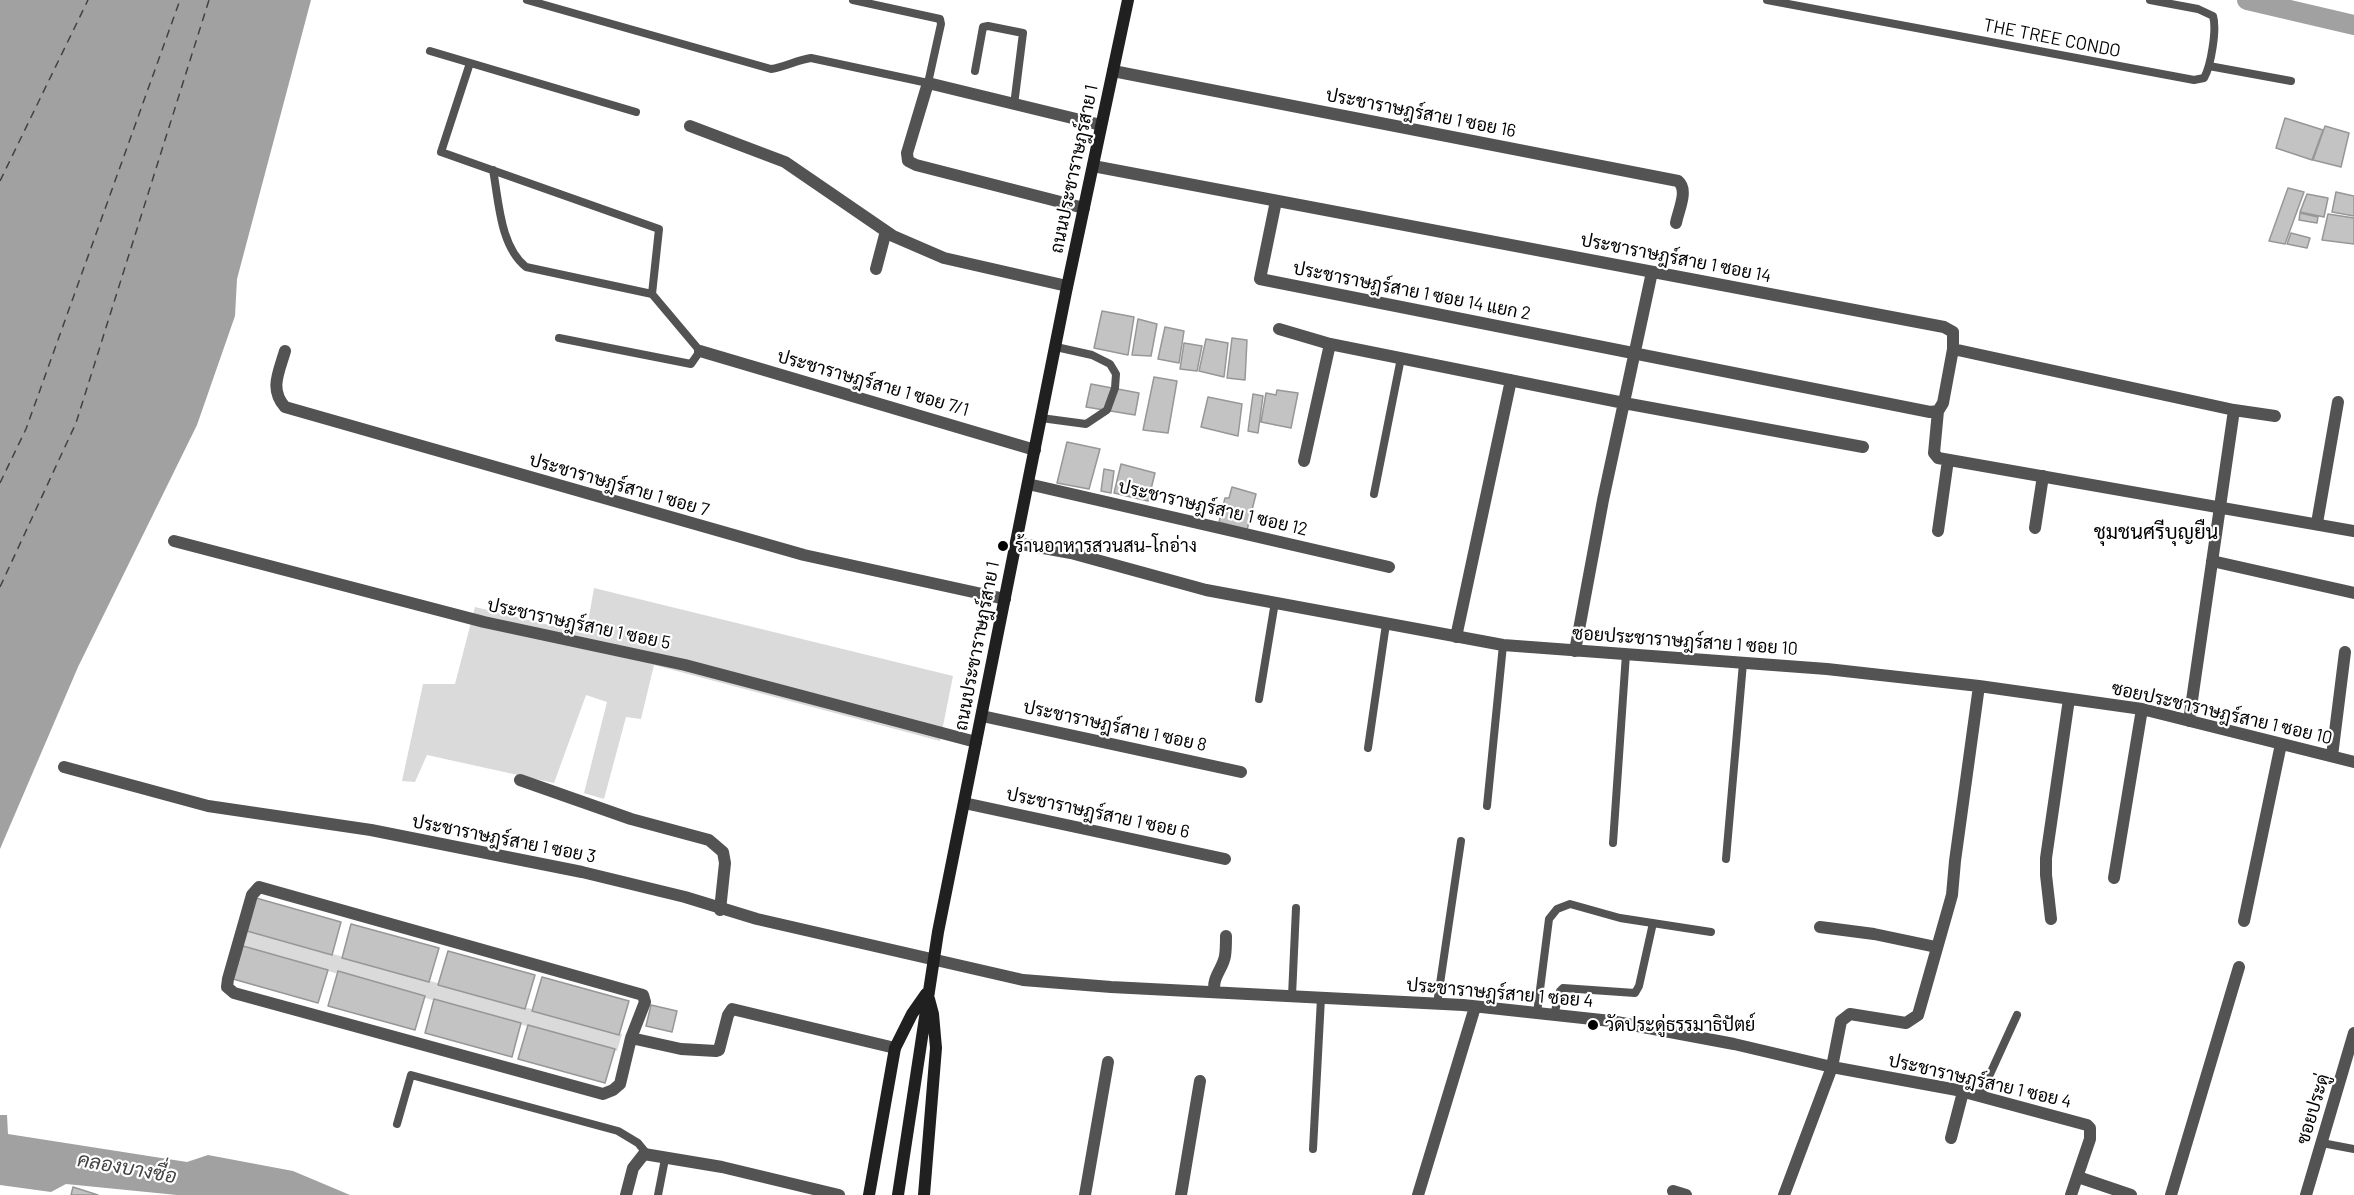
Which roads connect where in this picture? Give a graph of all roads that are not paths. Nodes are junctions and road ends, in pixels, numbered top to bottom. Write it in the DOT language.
graph roads {
  1 [pos="527,0"];
  2 [pos="853,0"];
  3 [pos="1128,0"];
  4 [pos="1767,0"];
  5 [pos="2150,0"];
  6 [pos="430,51"];
  7 [pos="470,63"];
  8 [pos="2209,66"];
  9 [pos="975,71"];
  10 [pos="1113,71"];
  11 [pos="2291,81"];
  12 [pos="928,83"];
  13 [pos="1014,105"];
  14 [pos="636,112"];
  15 [pos="1101,125"];
  16 [pos="690,126"];
  17 [pos="1093,166"];
  18 [pos="493,170"];
  19 [pos="1276,201"];
  20 [pos="1084,208"];
  21 [pos="1676,223"];
  22 [pos="886,231"];
  23 [pos="876,269"];
  24 [pos="1652,272"];
  25 [pos="1067,286"];
  26 [pos="652,294"];
  27 [pos="1279,329"];
  28 [pos="559,338"];
  29 [pos="1330,344"];
  30 [pos="1056,347"];
  31 [pos="1953,349"];
  32 [pos="285,351"];
  33 [pos="700,351"];
  34 [pos="1635,354"];
  35 [pos="1401,358"];
  36 [pos="1511,380"];
  37 [pos="2338,402"];
  38 [pos="1624,403"];
  39 [pos="2234,410"];
  40 [pos="1938,411"];
  41 [pos="2275,416"];
  42 [pos="1041,418"];
  43 [pos="1863,447"];
  44 [pos="1035,450"];
  45 [pos="1948,460"];
  46 [pos="1304,461"];
  47 [pos="2043,476"];
  48 [pos="1028,484"];
  49 [pos="1374,494"];
  50 [pos="2220,507"];
  51 [pos="2317,523"];
  52 [pos="2035,528"];
  53 [pos="1938,531"];
  54 [pos="2354,531"];
  55 [pos="174,541"];
  56 [pos="1016,543"];
  57 [pos="2212,561"];
  58 [pos="1389,567"];
  59 [pos="2354,593"];
  60 [pos="1005,599"];
  61 [pos="1275,602"];
  62 [pos="1386,624"];
  63 [pos="1456,637"];
  64 [pos="1503,645"];
  65 [pos="1575,651"];
  66 [pos="2345,652"];
  67 [pos="1626,654"];
  68 [pos="1743,663"];
  69 [pos="1979,686"];
  70 [pos="1259,699"];
  71 [pos="2069,699"];
  72 [pos="2142,709"];
  73 [pos="981,716"];
  74 [pos="2189,722"];
  75 [pos="976,742"];
  76 [pos="2281,744"];
  77 [pos="1368,748"];
  78 [pos="2332,756"];
  79 [pos="2354,762"];
  80 [pos="64,767"];
  81 [pos="1241,772"];
  82 [pos="520,780"];
  83 [pos="964,803"];
  84 [pos="1487,806"];
  85 [pos="1461,841"];
  86 [pos="1612,843"];
  87 [pos="1225,859"];
  88 [pos="1726,859"];
  89 [pos="2114,878"];
  90 [pos="1296,908"];
  91 [pos="720,910"];
  92 [pos="2051,919"];
  93 [pos="2244,921"];
  94 [pos="1653,923"];
  95 [pos="1820,927"];
  96 [pos="1711,932"];
  97 [pos="1226,936"];
  98 [pos="1936,947"];
  99 [pos="933,960"];
  100 [pos="2239,967"];
  101 [pos="928,992"];
  102 [pos="1215,992"];
  103 [pos="1292,996"];
  104 [pos="1321,998"];
  105 [pos="1437,1004"];
  106 [pos="1475,1007"];
  107 [pos="1537,1012"];
  108 [pos="1554,1015"];
  109 [pos="2017,1015"];
  110 [pos="2354,1033"];
  111 [pos="632,1038"];
  112 [pos="895,1048"];
  113 [pos="1108,1062"];
  114 [pos="1832,1067"];
  115 [pos="1200,1081"];
  116 [pos="1963,1092"];
  117 [pos="1980,1096"];
  118 [pos="397,1124"];
  119 [pos="1951,1138"];
  120 [pos="2322,1143"];
  121 [pos="1312,1149"];
  122 [pos="2354,1149"];
  123 [pos="647,1154"];
  124 [pos="665,1159"];
  125 [pos="2078,1177"];
  126 [pos="1673,1191"];
  127 [pos="2127,1194"];
  128 [pos="626,1195"];
  129 [pos="658,1195"];
  130 [pos="839,1195"];
  131 [pos="870,1195"];
  132 [pos="898,1195"];
  133 [pos="924,1195"];
  134 [pos="1084,1195"];
  135 [pos="1181,1195"];
  136 [pos="1418,1195"];
  137 [pos="1686,1195"];
  138 [pos="1784,1195"];
  139 [pos="2071,1195"];
  140 [pos="2171,1195"];
  141 [pos="2306,1195"];
  1 -- 12 [label="lane"];
  2 -- 12 [label="lane"];
  3 -- 10 [label="main road, ถนนประชาราษฎร์สาย 1"];
  4 -- 8 [label="lane, THE TREE CONDO"];
  5 -- 8 [label="lane"];
  6 -- 7 [label="lane"];
  7 -- 14 [label="lane"];
  7 -- 18 [label="lane"];
  8 -- 11 [label="lane"];
  9 -- 13 [label="lane"];
  10 -- 15 [label="main road, ถนนประชาราษฎร์สาย 1"];
  10 -- 21 [label="street, ประชาราษฎร์สาย 1 ซอย 16"];
  12 -- 13 [label="street"];
  12 -- 20 [label="street"];
  13 -- 15 [label="street"];
  15 -- 17 [label="main road, ถนนประชาราษฎร์สาย 1"];
  16 -- 22 [label="street"];
  17 -- 19 [label="street, ประชาราษฎร์สาย 1 ซอย 14"];
  17 -- 20 [label="main road, ถนนประชาราษฎร์สาย 1"];
  18 -- 26 [label="lane"];
  18 -- 26 [label="lane"];
  19 -- 24 [label="street, ประชาราษฎร์สาย 1 ซอย 14"];
  19 -- 34 [label="street, ประชาราษฎร์สาย 1 ซอย 14 แยก 2"];
  20 -- 25 [label="main road, ถนนประชาราษฎร์สาย 1"];
  22 -- 23 [label="street"];
  22 -- 25 [label="street"];
  24 -- 31 [label="street, ประชาราษฎร์สาย 1 ซอย 14"];
  24 -- 34 [label="street"];
  25 -- 30 [label="main road, ถนนประชาราษฎร์สาย 1"];
  26 -- 33 [label="lane"];
  27 -- 29 [label="street"];
  28 -- 33 [label="lane"];
  29 -- 35 [label="street"];
  29 -- 46 [label="street"];
  30 -- 42 [label="main road, ถนนประชาราษฎร์สาย 1"];
  30 -- 42 [label="lane"];
  31 -- 39 [label="street"];
  31 -- 40 [label="street"];
  32 -- 60 [label="street, ประชาราษฎร์สาย 1 ซอย 7"];
  33 -- 44 [label="street, ประชาราษฎร์สาย 1 ซอย 7/1"];
  34 -- 38 [label="street"];
  34 -- 40 [label="street"];
  35 -- 36 [label="street"];
  35 -- 49 [label="lane"];
  36 -- 38 [label="street"];
  36 -- 63 [label="street"];
  37 -- 51 [label="street"];
  38 -- 43 [label="street"];
  38 -- 65 [label="street"];
  39 -- 41 [label="street"];
  39 -- 50 [label="street"];
  40 -- 45 [label="street"];
  42 -- 44 [label="main road, ถนนประชาราษฎร์สาย 1"];
  44 -- 48 [label="main road, ถนนประชาราษฎร์สาย 1"];
  45 -- 47 [label="street"];
  45 -- 53 [label="street"];
  47 -- 50 [label="street"];
  47 -- 52 [label="street"];
  48 -- 56 [label="main road, ถนนประชาราษฎร์สาย 1"];
  48 -- 58 [label="street, ประชาราษฎร์สาย 1 ซอย 12"];
  50 -- 51 [label="street"];
  50 -- 57 [label="street"];
  51 -- 54 [label="street"];
  55 -- 75 [label="street, ประชาราษฎร์สาย 1 ซอย 5"];
  56 -- 60 [label="main road, ถนนประชาราษฎร์สาย 1"];
  56 -- 61 [label="street, ซอยประชาราษฎร์สาย 1 ซอย 10"];
  57 -- 59 [label="street"];
  57 -- 74 [label="street"];
  60 -- 73 [label="main road, ถนนประชาราษฎร์สาย 1"];
  61 -- 62 [label="street, ซอยประชาราษฎร์สาย 1 ซอย 10"];
  61 -- 70 [label="lane"];
  62 -- 63 [label="street, ซอยประชาราษฎร์สาย 1 ซอย 10"];
  62 -- 77 [label="lane"];
  63 -- 64 [label="street, ซอยประชาราษฎร์สาย 1 ซอย 10"];
  64 -- 65 [label="street, ซอยประชาราษฎร์สาย 1 ซอย 10"];
  64 -- 84 [label="lane"];
  65 -- 67 [label="street, ซอยประชาราษฎร์สาย 1 ซอย 10"];
  66 -- 78 [label="street"];
  67 -- 68 [label="street, ซอยประชาราษฎร์สาย 1 ซอย 10"];
  67 -- 86 [label="lane"];
  68 -- 69 [label="street, ซอยประชาราษฎร์สาย 1 ซอย 10"];
  68 -- 88 [label="lane"];
  69 -- 71 [label="street, ซอยประชาราษฎร์สาย 1 ซอย 10"];
  69 -- 98 [label="street"];
  71 -- 72 [label="street, ซอยประชาราษฎร์สาย 1 ซอย 10"];
  71 -- 92 [label="street"];
  72 -- 74 [label="street, ซอยประชาราษฎร์สาย 1 ซอย 10"];
  72 -- 89 [label="street"];
  73 -- 75 [label="main road, ถนนประชาราษฎร์สาย 1"];
  73 -- 81 [label="street, ประชาราษฎร์สาย 1 ซอย 8"];
  74 -- 76 [label="street, ซอยประชาราษฎร์สาย 1 ซอย 10"];
  75 -- 83 [label="main road, ถนนประชาราษฎร์สาย 1"];
  76 -- 78 [label="street, ซอยประชาราษฎร์สาย 1 ซอย 10"];
  76 -- 93 [label="street"];
  78 -- 79 [label="street, ซอยประชาราษฎร์สาย 1 ซอย 10"];
  80 -- 91 [label="street, ประชาราษฎร์สาย 1 ซอย 3"];
  82 -- 91 [label="street"];
  83 -- 87 [label="street, ประชาราษฎร์สาย 1 ซอย 6"];
  83 -- 99 [label="main road, ถนนประชาราษฎร์สาย 1"];
  85 -- 105 [label="lane"];
  90 -- 103 [label="lane"];
  91 -- 99 [label="street, ประชาราษฎร์สาย 1 ซอย 3"];
  94 -- 96 [label="lane"];
  94 -- 107 [label="lane"];
  94 -- 108 [label="lane"];
  95 -- 98 [label="street"];
  97 -- 102 [label="street"];
  98 -- 114 [label="street"];
  99 -- 101 [label="main road, ถนนประชาราษฎร์สาย 1"];
  99 -- 102 [label="street, ประชาราษฎร์สาย 1 ซอย 4"];
  100 -- 140 [label="street"];
  101 -- 112 [label="main road"];
  101 -- 132 [label="main road, ถนนประชาราษฎร์สาย 1"];
  101 -- 133 [label="main road"];
  102 -- 103 [label="street, ประชาราษฎร์สาย 1 ซอย 4"];
  103 -- 104 [label="street, ประชาราษฎร์สาย 1 ซอย 4"];
  104 -- 105 [label="street, ประชาราษฎร์สาย 1 ซอย 4"];
  104 -- 121 [label="lane"];
  105 -- 106 [label="street, ประชาราษฎร์สาย 1 ซอย 4"];
  106 -- 107 [label="street, ประชาราษฎร์สาย 1 ซอย 4"];
  106 -- 136 [label="street"];
  107 -- 108 [label="street, ประชาราษฎร์สาย 1 ซอย 4"];
  108 -- 114 [label="street, ประชาราษฎร์สาย 1 ซอย 4"];
  109 -- 117 [label="lane"];
  110 -- 120 [label="street, ซอยประดู่"];
  111 -- 111 [label="street"];
  111 -- 112 [label="street"];
  112 -- 131 [label="main road"];
  113 -- 134 [label="street"];
  114 -- 116 [label="street, ประชาราษฎร์สาย 1 ซอย 4"];
  114 -- 138 [label="street"];
  115 -- 135 [label="street"];
  116 -- 117 [label="street, ประชาราษฎร์สาย 1 ซอย 4"];
  116 -- 119 [label="street"];
  117 -- 125 [label="street, ประชาราษฎร์สาย 1 ซอย 4"];
  118 -- 123 [label="lane"];
  120 -- 122 [label="lane"];
  120 -- 141 [label="street, ซอยประดู่"];
  123 -- 124 [label="street"];
  123 -- 128 [label="street"];
  124 -- 129 [label="lane"];
  124 -- 130 [label="street"];
  125 -- 127 [label="street"];
  125 -- 139 [label="street"];
  126 -- 137 [label="street"];
}
